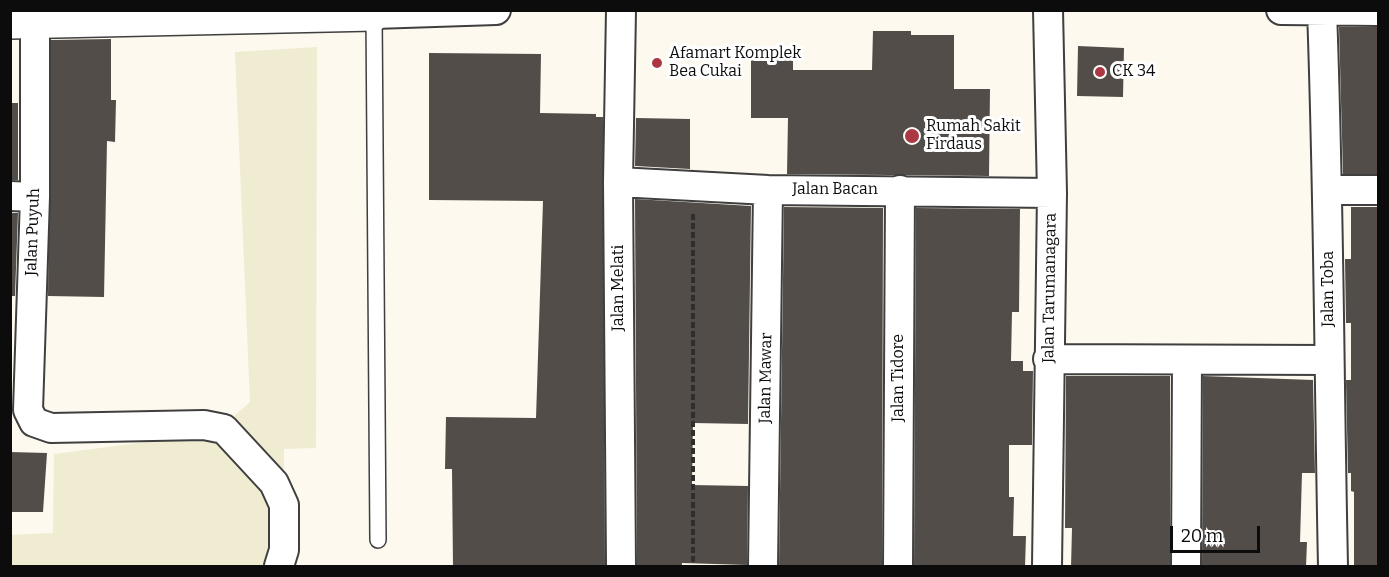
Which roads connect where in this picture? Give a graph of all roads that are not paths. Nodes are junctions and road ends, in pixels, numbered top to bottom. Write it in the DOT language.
graph roads {
  1 [pos="496,10"];
  2 [pos="621,10"];
  3 [pos="1048,10"];
  4 [pos="1281,10"];
  5 [pos="1322,11"];
  6 [pos="1378,11"];
  7 [pos="374,12"];
  8 [pos="27,18"];
  9 [pos="618,182"];
  10 [pos="768,190"];
  11 [pos="900,190"];
  12 [pos="1329,190"];
  13 [pos="1378,190"];
  14 [pos="1052,193"];
  15 [pos="23,197"];
  16 [pos="1048,358"];
  17 [pos="1187,360"];
  18 [pos="1329,360"];
  19 [pos="378,540"];
  20 [pos="279,567"];
  21 [pos="621,567"];
  22 [pos="763,567"];
  23 [pos="898,567"];
  24 [pos="1047,567"];
  25 [pos="1186,567"];
  26 [pos="1333,567"];
  1 -- 7 [label="street"];
  2 -- 9 [label="street, Jalan Melati"];
  3 -- 14 [label="street, Jalan Tarumanagara"];
  4 -- 5 [label="street"];
  5 -- 6 [label="street"];
  5 -- 12 [label="street, Jalan Toba"];
  7 -- 8 [label="street"];
  7 -- 19 [label="lane"];
  8 -- 15 [label="street, Jalan Puyuh"];
  9 -- 10 [label="street, Jalan Bacan"];
  9 -- 21 [label="street, Jalan Melati"];
  10 -- 11 [label="street, Jalan Bacan"];
  10 -- 22 [label="street, Jalan Mawar"];
  11 -- 14 [label="street, Jalan Bacan"];
  11 -- 23 [label="street, Jalan Tidore"];
  12 -- 13 [label="street"];
  12 -- 18 [label="street, Jalan Toba"];
  14 -- 16 [label="street, Jalan Tarumanagara"];
  15 -- 20 [label="street, Jalan Puyuh"];
  16 -- 17 [label="street"];
  16 -- 24 [label="street, Jalan Tarumanagara"];
  17 -- 18 [label="street"];
  17 -- 25 [label="street"];
  18 -- 26 [label="street, Jalan Toba"];
}
